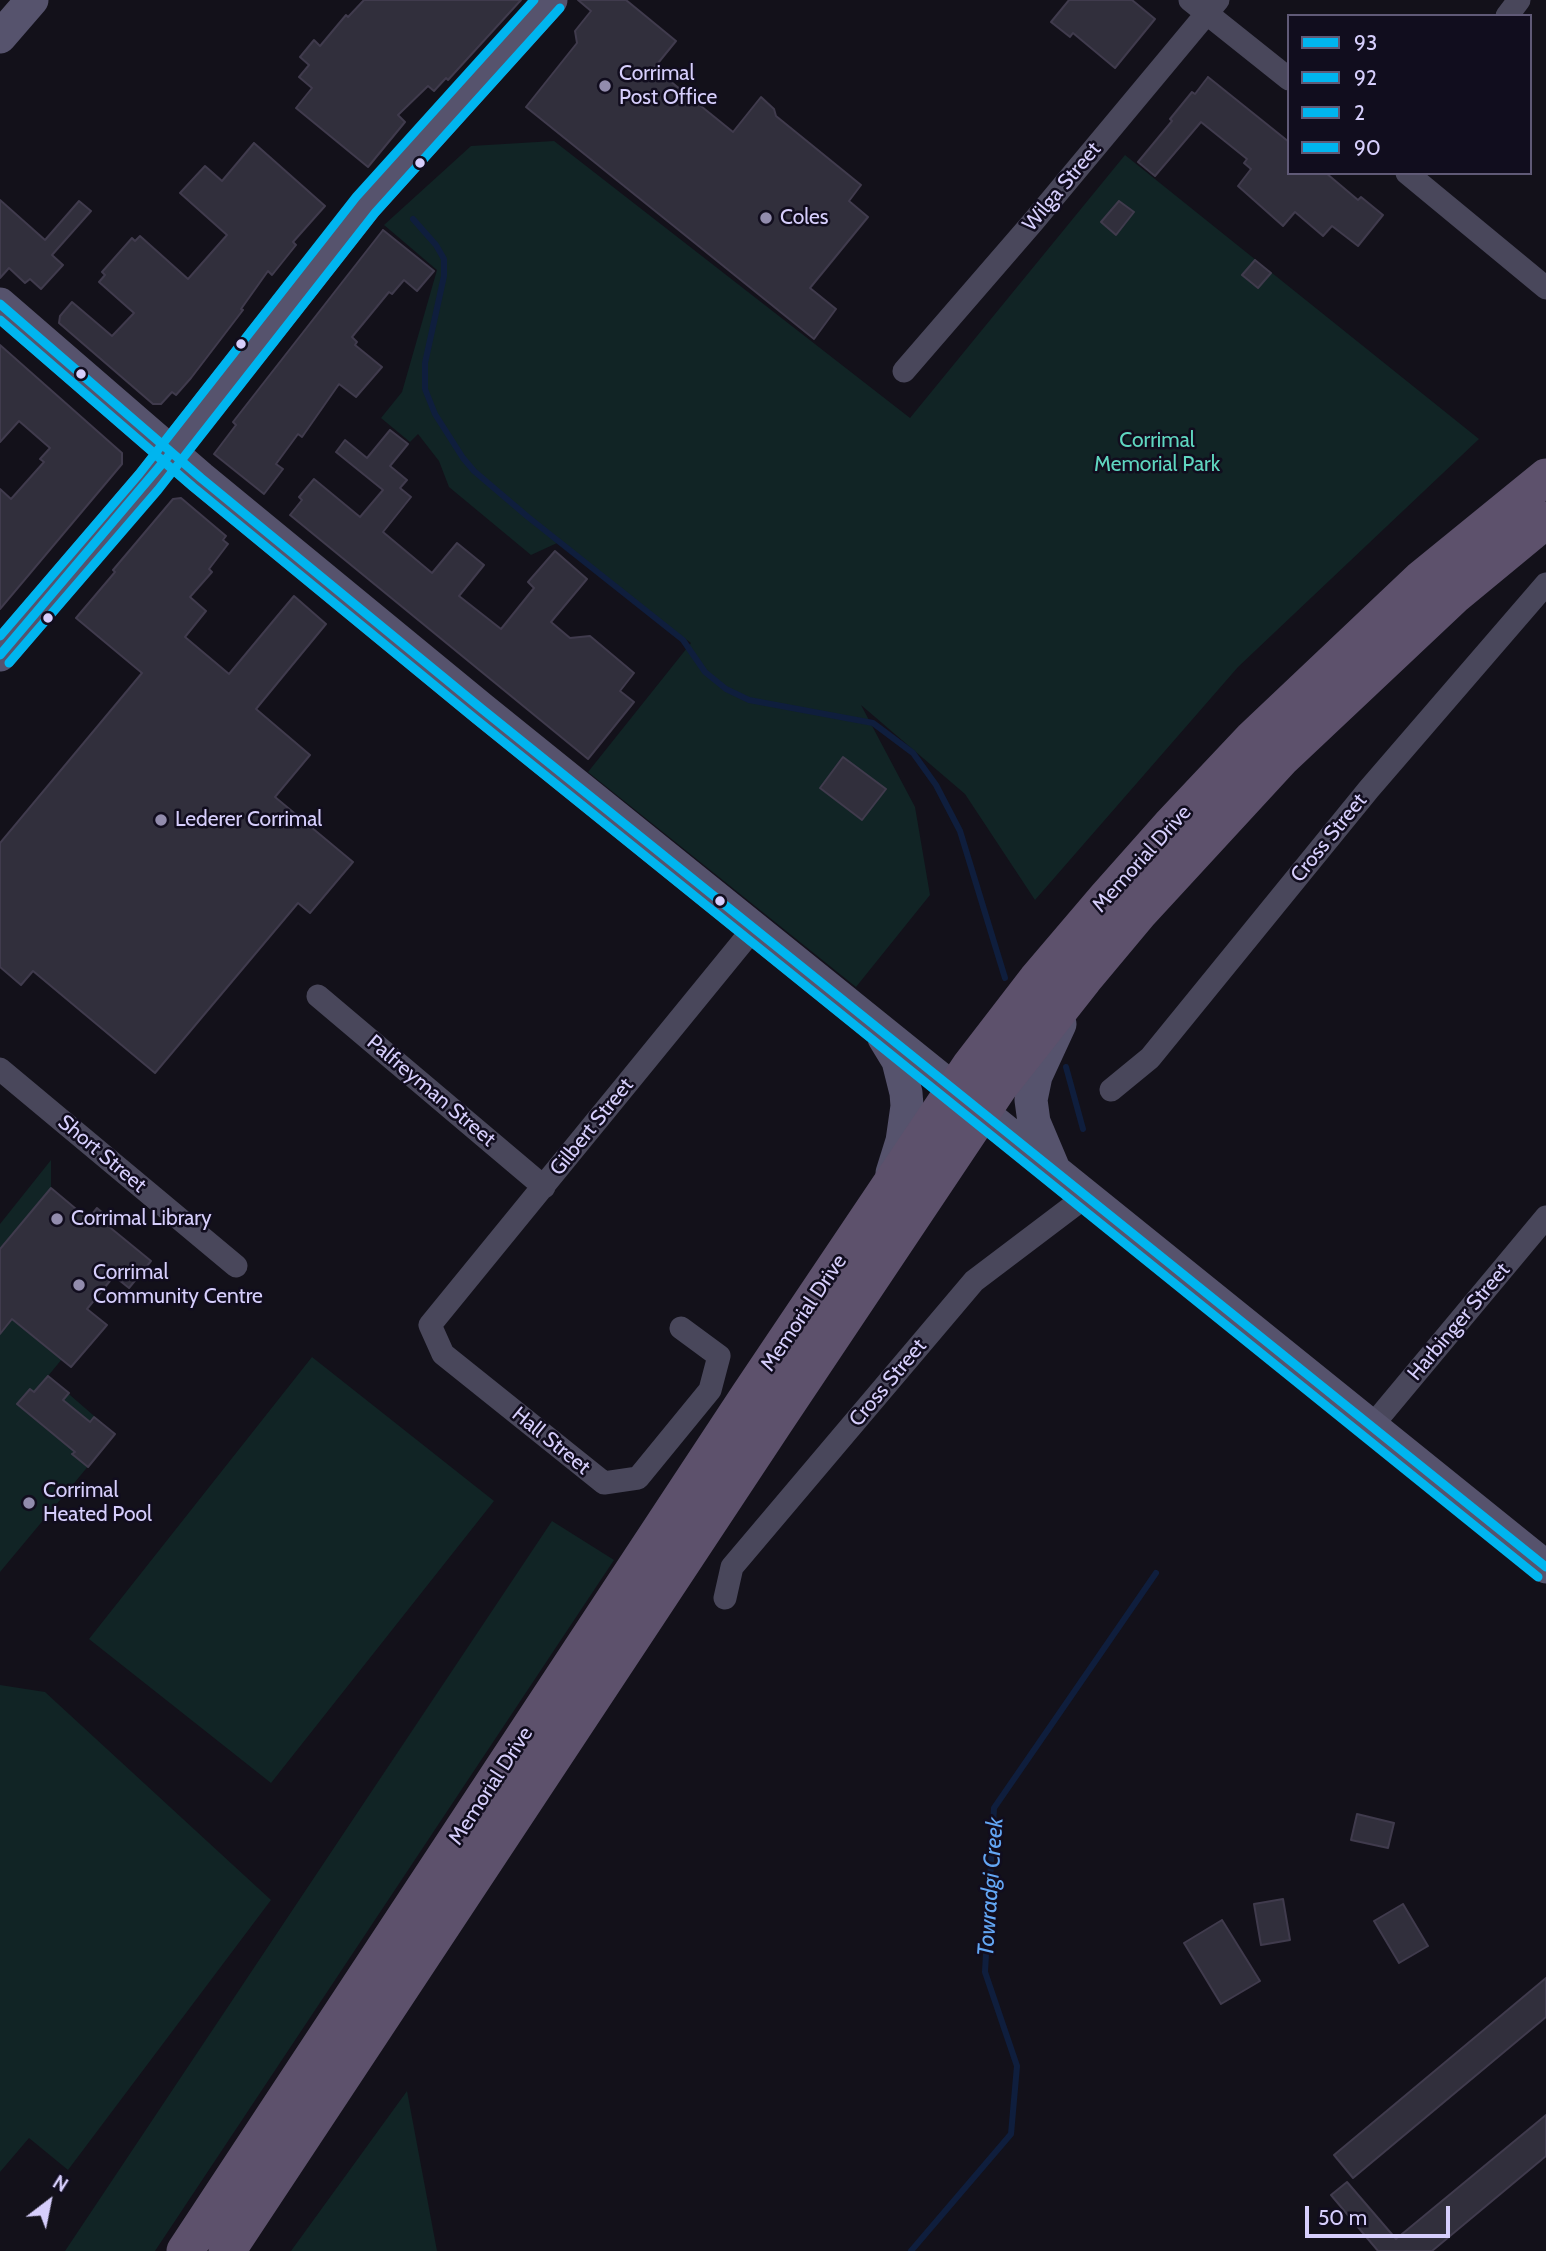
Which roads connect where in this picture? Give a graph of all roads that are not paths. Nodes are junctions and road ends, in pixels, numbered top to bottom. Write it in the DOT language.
graph roads {
  1 [pos="32,0"];
  2 [pos="551,0"];
  3 [pos="1205,4"];
  4 [pos="0,37"];
  5 [pos="1287,77"];
  6 [pos="1409,175"];
  7 [pos="1546,288"];
  8 [pos="0,304"];
  9 [pos="904,371"];
  10 [pos="172,453"];
  11 [pos="1546,477"];
  12 [pos="1546,520"];
  13 [pos="1546,584"];
  14 [pos="0,655"];
  15 [pos="754,928"];
  16 [pos="1084,979"];
  17 [pos="318,996"];
  18 [pos="874,1026"];
  19 [pos="0,1069"];
  20 [pos="953,1090"];
  21 [pos="1111,1090"];
  22 [pos="981,1113"];
  23 [pos="1055,1172"];
  24 [pos="544,1187"];
  25 [pos="887,1189"];
  26 [pos="1085,1196"];
  27 [pos="1546,1217"];
  28 [pos="236,1266"];
  29 [pos="430,1325"];
  30 [pos="681,1328"];
  31 [pos="1371,1427"];
  32 [pos="1546,1567"];
  33 [pos="725,1598"];
  34 [pos="185,2251"];
  35 [pos="228,2251"];
  1 -- 4 [label="main road"];
  2 -- 10 [label="main road"];
  3 -- 5 [label="street"];
  3 -- 9 [label="street, Wilga Street"];
  6 -- 7 [label="street"];
  8 -- 10 [label="main road"];
  10 -- 14 [label="main road"];
  10 -- 15 [label="main road"];
  11 -- 20 [label="main road, Memorial Drive"];
  12 -- 16 [label="main road, Memorial Drive"];
  13 -- 21 [label="street, Cross Street"];
  15 -- 18 [label="main road"];
  15 -- 24 [label="street, Gilbert Street"];
  16 -- 22 [label="main road, Memorial Drive"];
  16 -- 23 [label="main road"];
  17 -- 24 [label="street, Palfreyman Street"];
  18 -- 20 [label="main road"];
  18 -- 25 [label="main road"];
  19 -- 28 [label="street, Short Street"];
  20 -- 22 [label="main road"];
  20 -- 25 [label="main road, Memorial Drive"];
  22 -- 23 [label="main road"];
  22 -- 35 [label="main road, Memorial Drive"];
  23 -- 26 [label="main road"];
  24 -- 29 [label="street, Gilbert Street"];
  25 -- 34 [label="main road, Memorial Drive"];
  26 -- 31 [label="main road"];
  26 -- 33 [label="street, Cross Street"];
  27 -- 31 [label="street, Harbinger Street"];
  29 -- 30 [label="street, Hall Street"];
  31 -- 32 [label="main road"];
}
